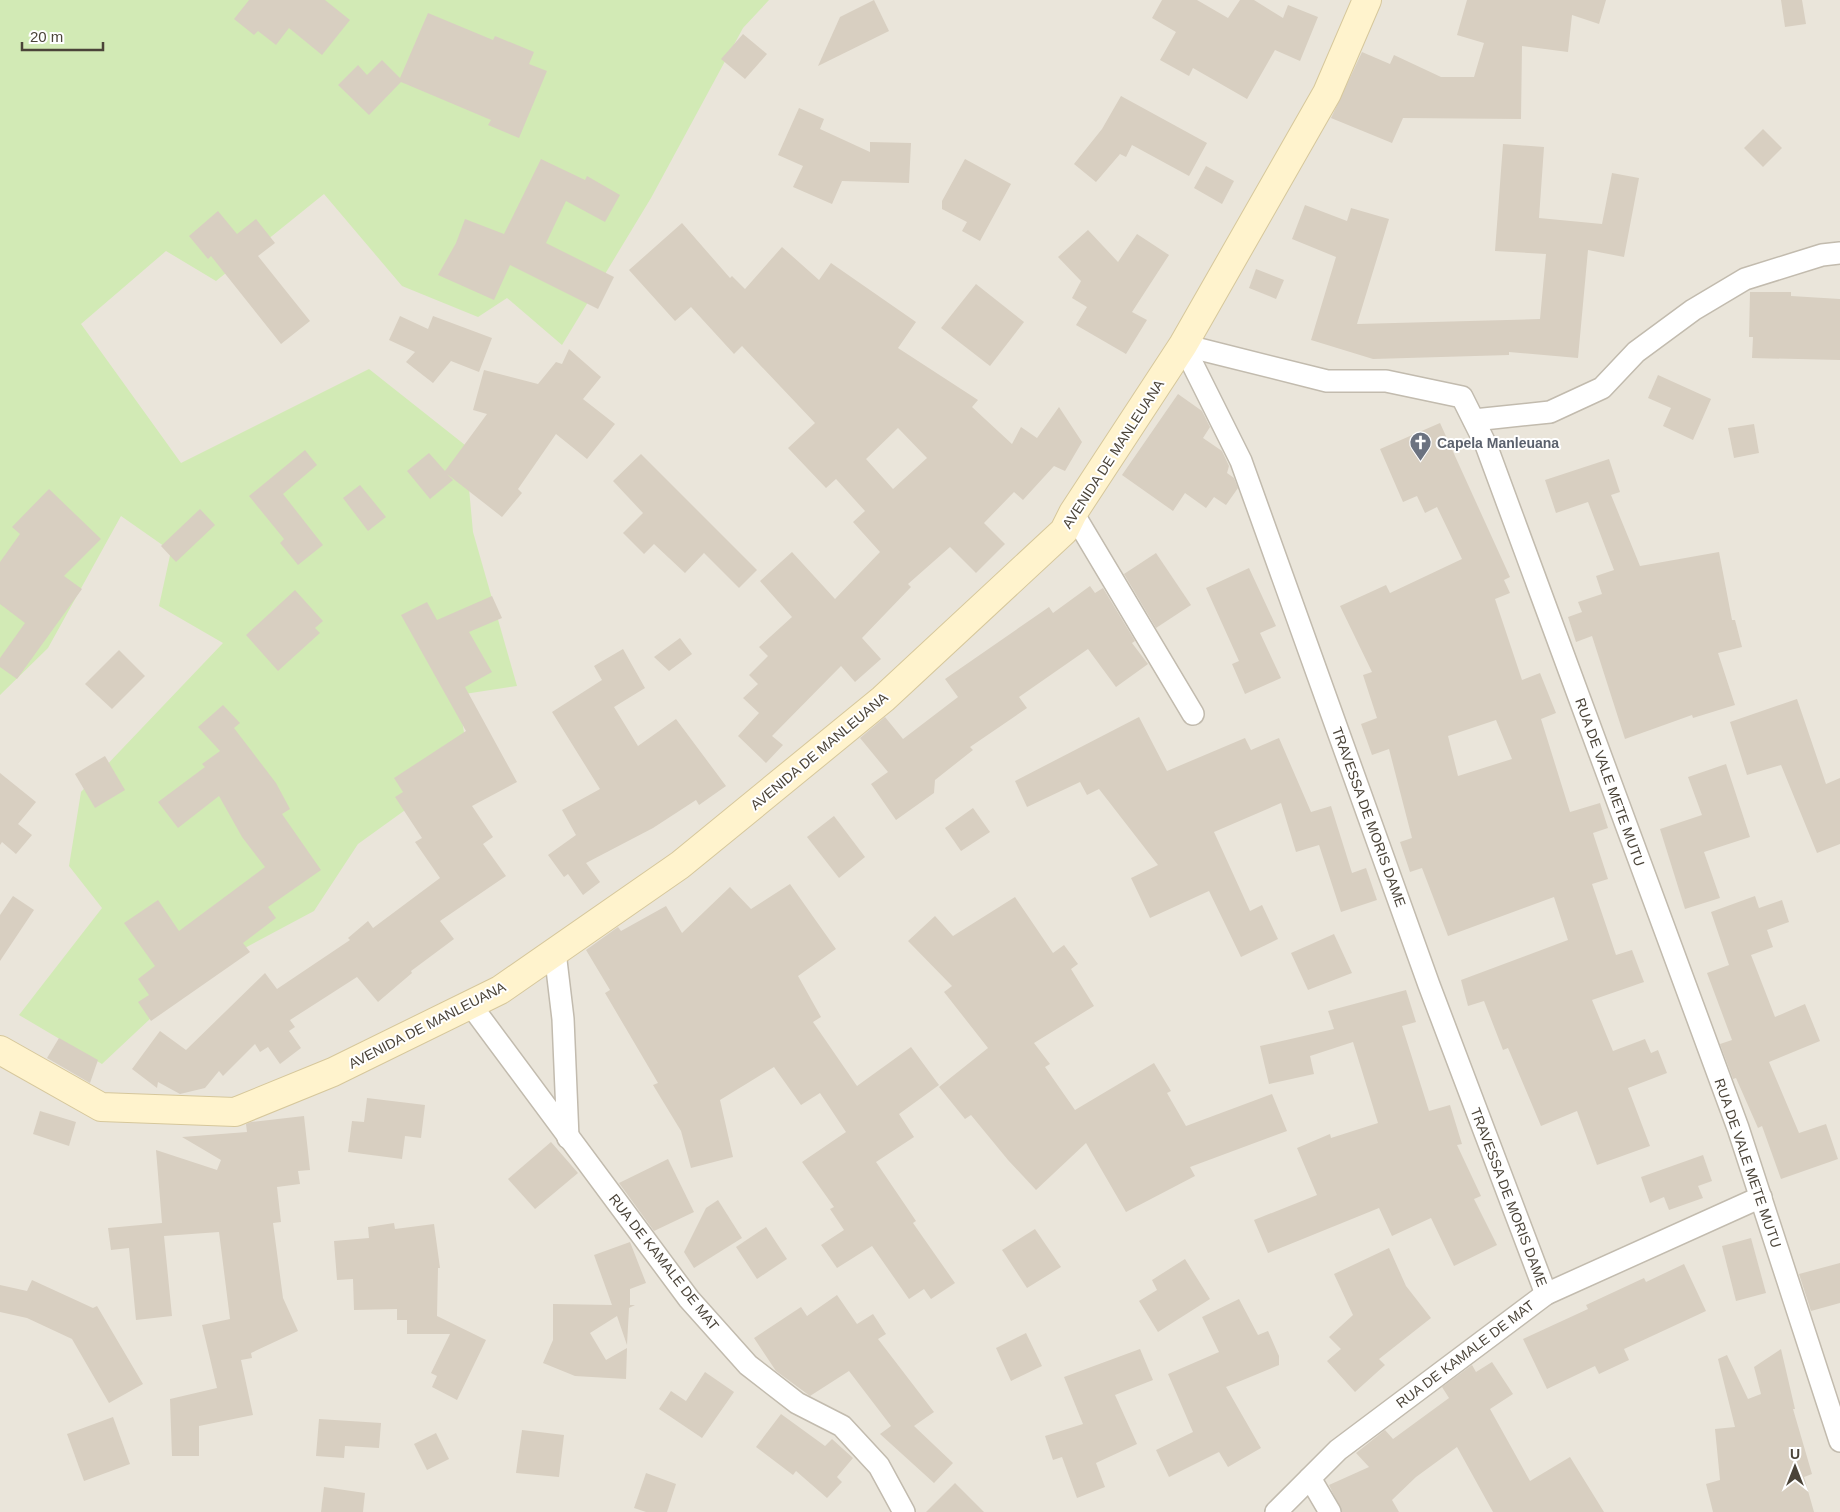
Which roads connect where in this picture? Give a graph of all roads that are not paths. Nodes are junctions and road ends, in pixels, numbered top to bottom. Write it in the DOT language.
graph roads {
  1 [pos="1367,0"];
  2 [pos="1840,253"];
  3 [pos="1183,345"];
  4 [pos="1474,420"];
  5 [pos="1073,513"];
  6 [pos="1193,714"];
  7 [pos="555,952"];
  8 [pos="470,1004"];
  9 [pos="0,1050"];
  10 [pos="568,1138"];
  11 [pos="1761,1197"];
  12 [pos="1546,1294"];
  13 [pos="1840,1441"];
  14 [pos="1310,1478"];
  15 [pos="904,1512"];
  16 [pos="1276,1512"];
  17 [pos="1330,1512"];
  1 -- 3 [label="street, AVENIDA DE MANLEUANA"];
  2 -- 4 [label="street"];
  3 -- 4 [label="street, RUA DE VALE METE MUTU"];
  3 -- 5 [label="street, AVENIDA DE MANLEUANA"];
  3 -- 12 [label="street, TRAVESSA DE MORIS DAME"];
  4 -- 11 [label="street, RUA DE VALE METE MUTU"];
  5 -- 6 [label="street"];
  5 -- 7 [label="street, AVENIDA DE MANLEUANA"];
  7 -- 8 [label="street, AVENIDA DE MANLEUANA"];
  7 -- 10 [label="street"];
  8 -- 9 [label="street, AVENIDA DE MANLEUANA"];
  8 -- 10 [label="street, RUA DE KAMALE DE MAT"];
  10 -- 15 [label="street, RUA DE KAMALE DE MAT"];
  11 -- 12 [label="street, RUA DE KAMALE DE MAT"];
  11 -- 13 [label="street, RUA DE VALE METE MUTU"];
  12 -- 14 [label="street, RUA DE KAMALE DE MAT"];
  14 -- 16 [label="street, RUA DE KAMALE DE MAT"];
  14 -- 17 [label="street"];
}
